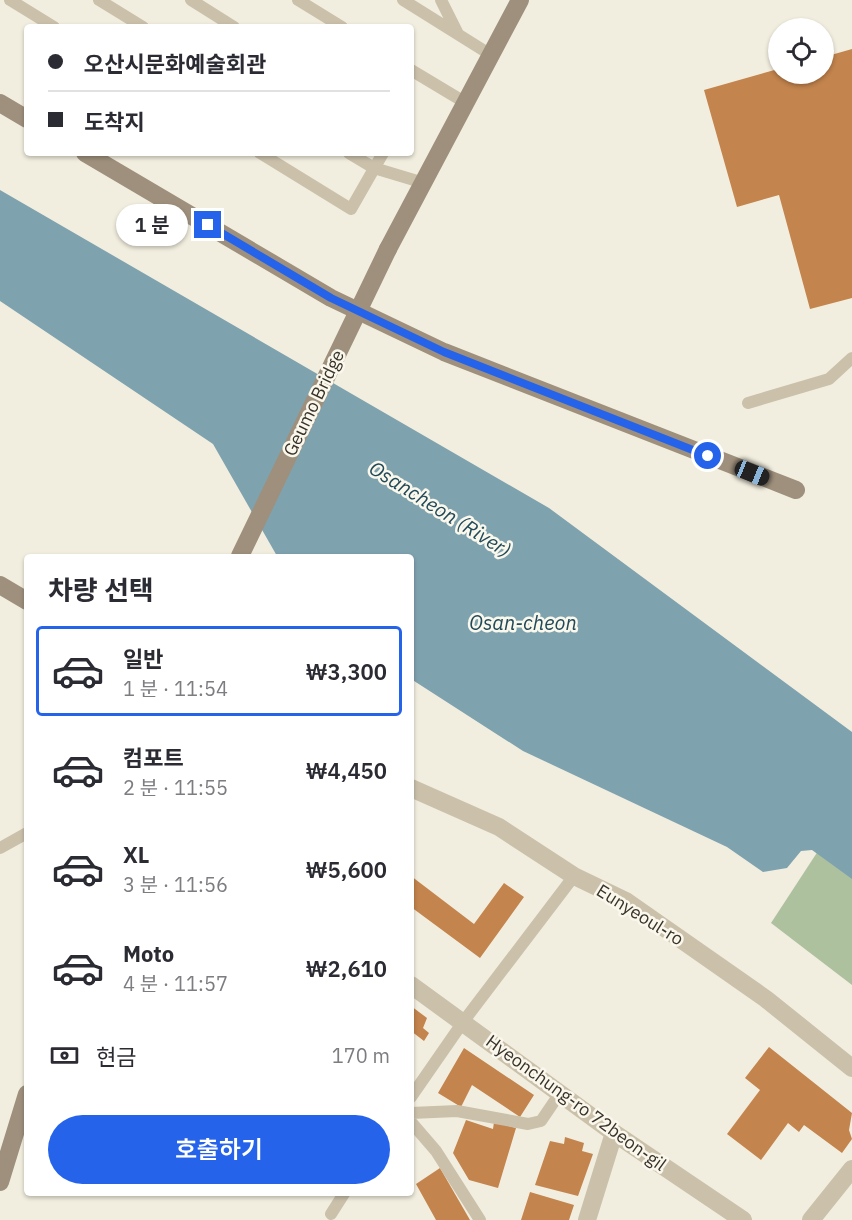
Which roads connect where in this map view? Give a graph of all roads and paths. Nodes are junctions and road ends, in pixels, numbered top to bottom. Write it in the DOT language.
graph roads {
  1 [pos="10,0"];
  2 [pos="99,0"];
  3 [pos="191,0"];
  4 [pos="298,0"];
  5 [pos="403,0"];
  6 [pos="441,0"];
  7 [pos="520,0"];
  8 [pos="49,24"];
  9 [pos="138,24"];
  10 [pos="229,24"];
  11 [pos="337,24"];
  12 [pos="458,35"];
  13 [pos="490,55"];
  14 [pos="414,72"];
  15 [pos="0,103"];
  16 [pos="465,103"];
  17 [pos="24,117"];
  18 [pos="90,156"];
  19 [pos="265,156"];
  20 [pos="354,156"];
  21 [pos="381,156"];
  22 [pos="374,168"];
  23 [pos="424,183"];
  24 [pos="852,358"];
  25 [pos="748,403"];
  26 [pos="796,490"];
  27 [pos="241,554"];
  28 [pos="0,585"];
  29 [pos="24,599"];
  30 [pos="414,789"];
  31 [pos="24,835"];
  32 [pos="0,848"];
  33 [pos="574,876"];
  34 [pos="414,987"];
  35 [pos="463,1022"];
  36 [pos="852,1068"];
  37 [pos="414,1093"];
  38 [pos="560,1093"];
  39 [pos="24,1104"];
  40 [pos="414,1113"];
  41 [pos="414,1125"];
  42 [pos="614,1133"];
  43 [pos="852,1169"];
  44 [pos="0,1182"];
  45 [pos="342,1196"];
  46 [pos="331,1214"];
  47 [pos="480,1220"];
  48 [pos="587,1220"];
  49 [pos="743,1220"];
  50 [pos="811,1220"];
  1 -- 8 [label="lane"];
  2 -- 9 [label="lane"];
  3 -- 10 [label="lane"];
  4 -- 11 [label="lane"];
  5 -- 12 [label="lane"];
  6 -- 12 [label="lane"];
  7 -- 13 [label="street, Geumo Bridge"];
  12 -- 13 [label="lane"];
  13 -- 16 [label="street, Geumo Bridge"];
  14 -- 16 [label="lane"];
  15 -- 17 [label="street"];
  16 -- 23 [label="street, Geumo Bridge"];
  18 -- 26 [label="street"];
  19 -- 22 [label="lane"];
  20 -- 22 [label="lane"];
  21 -- 22 [label="lane"];
  22 -- 23 [label="lane"];
  23 -- 27 [label="street, Geumo Bridge, bridge"];
  24 -- 25 [label="lane"];
  28 -- 29 [label="street"];
  30 -- 33 [label="street, Eunyeoul-ro"];
  31 -- 32 [label="lane"];
  33 -- 35 [label="lane"];
  33 -- 36 [label="street, Eunyeoul-ro"];
  34 -- 35 [label="street, Hyeonchung-ro 72beon-gil"];
  35 -- 37 [label="lane"];
  35 -- 38 [label="street, Hyeonchung-ro 72beon-gil"];
  38 -- 40 [label="lane"];
  38 -- 42 [label="street, Hyeonchung-ro 72beon-gil"];
  39 -- 44 [label="street"];
  41 -- 47 [label="lane"];
  42 -- 48 [label="street"];
  42 -- 49 [label="street, Hyeonchung-ro 72beon-gil"];
  43 -- 50 [label="street"];
  45 -- 46 [label="lane"];
}
